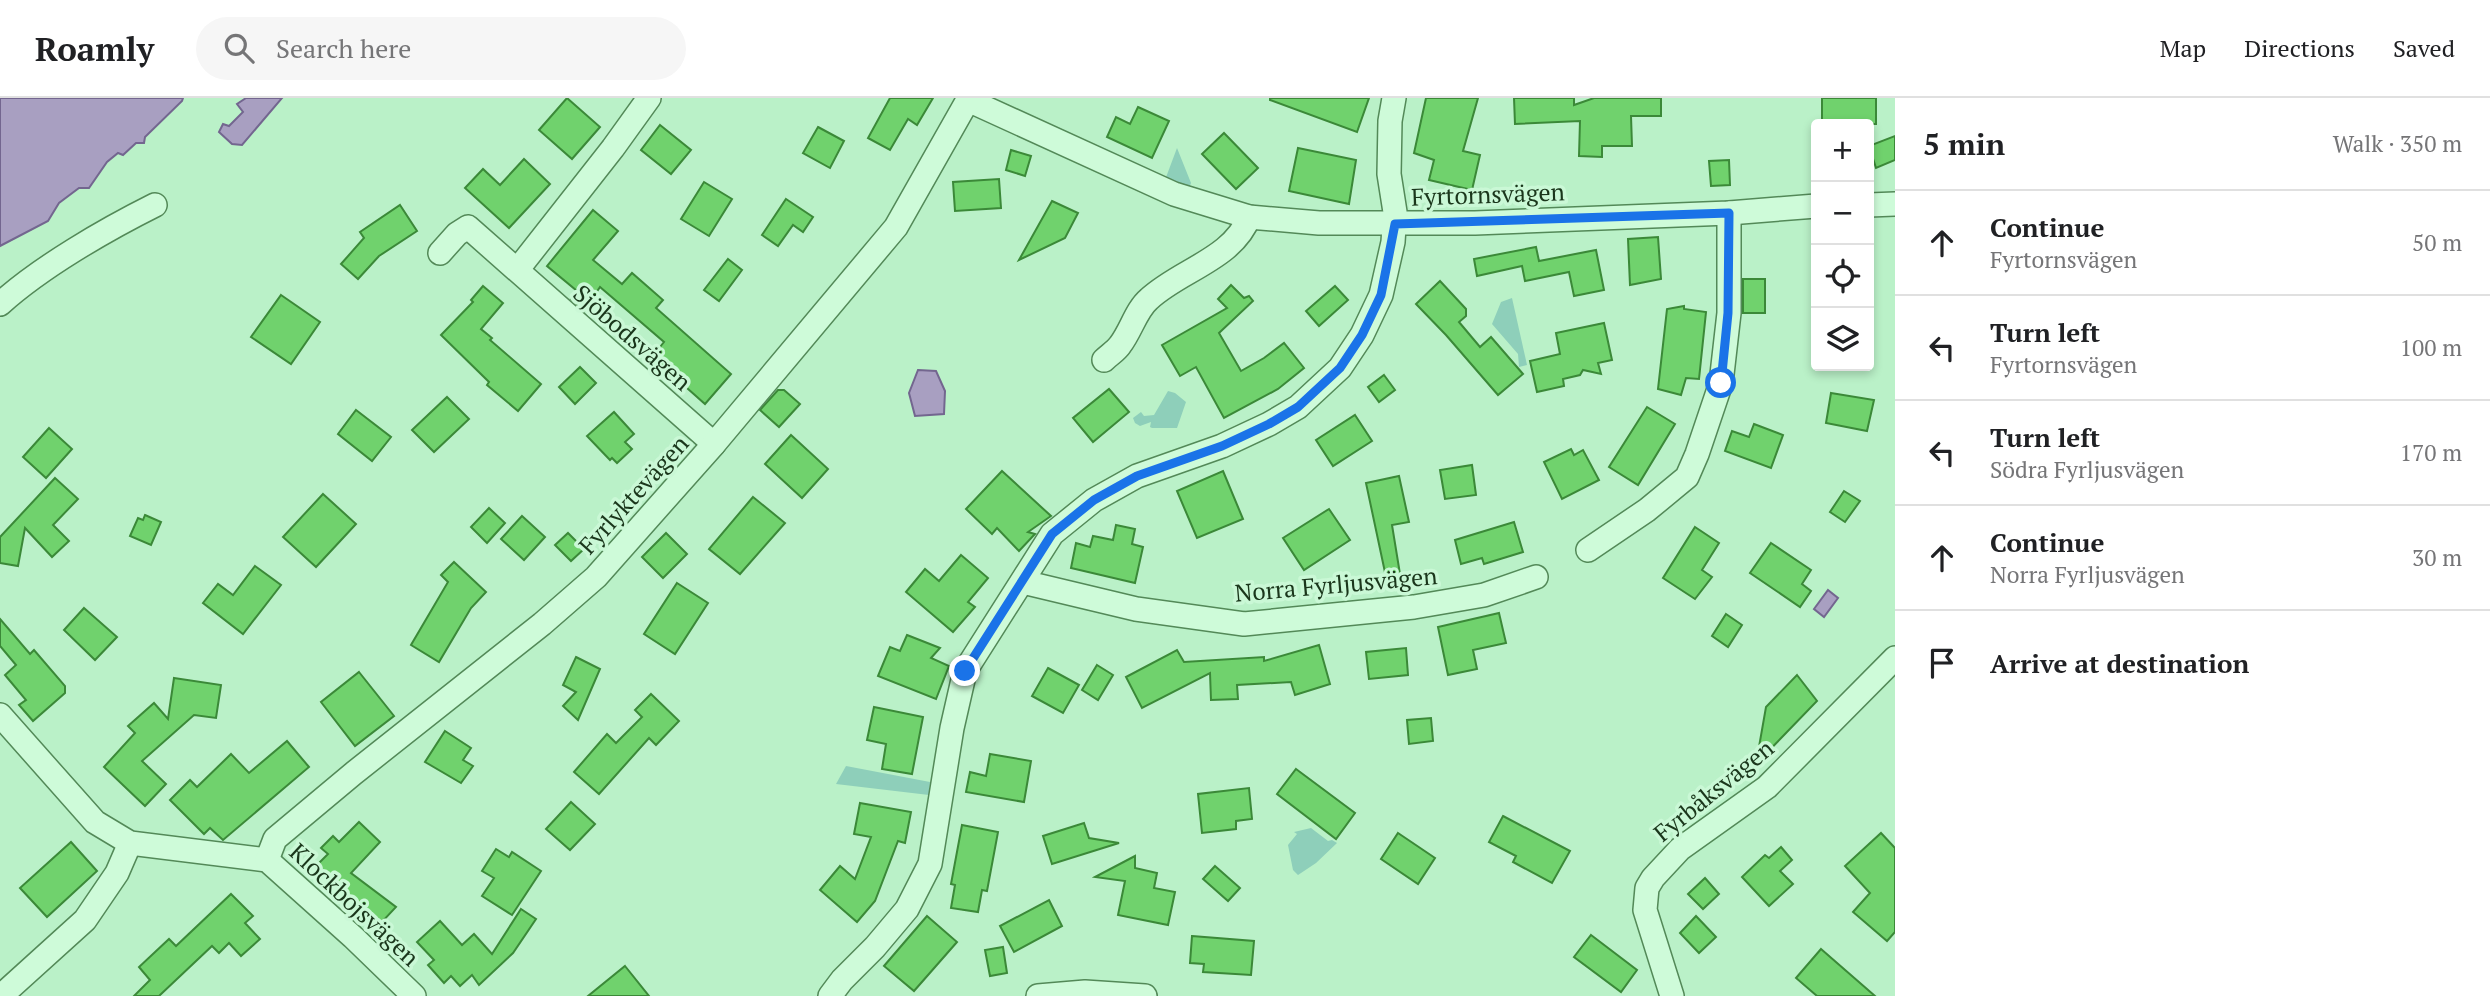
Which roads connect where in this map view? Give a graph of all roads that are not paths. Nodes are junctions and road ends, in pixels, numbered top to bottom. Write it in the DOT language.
graph roads {
  1 [pos="649,98"];
  2 [pos="1394,98"];
  3 [pos="968,99"];
  4 [pos="1895,204"];
  5 [pos="155,205"];
  6 [pos="1874,205"];
  7 [pos="1811,206"];
  8 [pos="1729,213"];
  9 [pos="1249,217"];
  10 [pos="1395,224"];
  11 [pos="440,253"];
  12 [pos="518,270"];
  13 [pos="0,304"];
  14 [pos="1104,360"];
  15 [pos="714,444"];
  16 [pos="1588,550"];
  17 [pos="1536,577"];
  18 [pos="1023,582"];
  19 [pos="1895,658"];
  20 [pos="0,715"];
  21 [pos="130,843"];
  22 [pos="267,860"];
  23 [pos="1,996"];
  24 [pos="414,996"];
  25 [pos="830,996"];
  26 [pos="1038,996"];
  27 [pos="1145,996"];
  28 [pos="1672,996"];
  1 -- 12 [label="street"];
  2 -- 10 [label="street"];
  3 -- 9 [label="street, Fyrtornsvägen"];
  3 -- 15 [label="street, Fyrlyktevägen"];
  4 -- 6 [label="street"];
  5 -- 13 [label="street"];
  7 -- 8 [label="street, Fyrtornsvägen"];
  8 -- 10 [label="street, Fyrtornsvägen"];
  8 -- 16 [label="street"];
  9 -- 10 [label="street, Fyrtornsvägen"];
  9 -- 14 [label="street"];
  10 -- 18 [label="street"];
  11 -- 12 [label="street, Sjöbodsvägen"];
  12 -- 15 [label="street, Sjöbodsvägen"];
  15 -- 22 [label="street, Fyrlyktevägen"];
  17 -- 18 [label="street, Norra Fyrljusvägen"];
  18 -- 25 [label="street"];
  19 -- 28 [label="street, Fyrbåksvägen"];
  20 -- 21 [label="street, Klockbojsvägen"];
  21 -- 22 [label="street, Klockbojsvägen"];
  21 -- 23 [label="street"];
  22 -- 24 [label="street, Klockbojsvägen"];
  26 -- 27 [label="street"];
}
